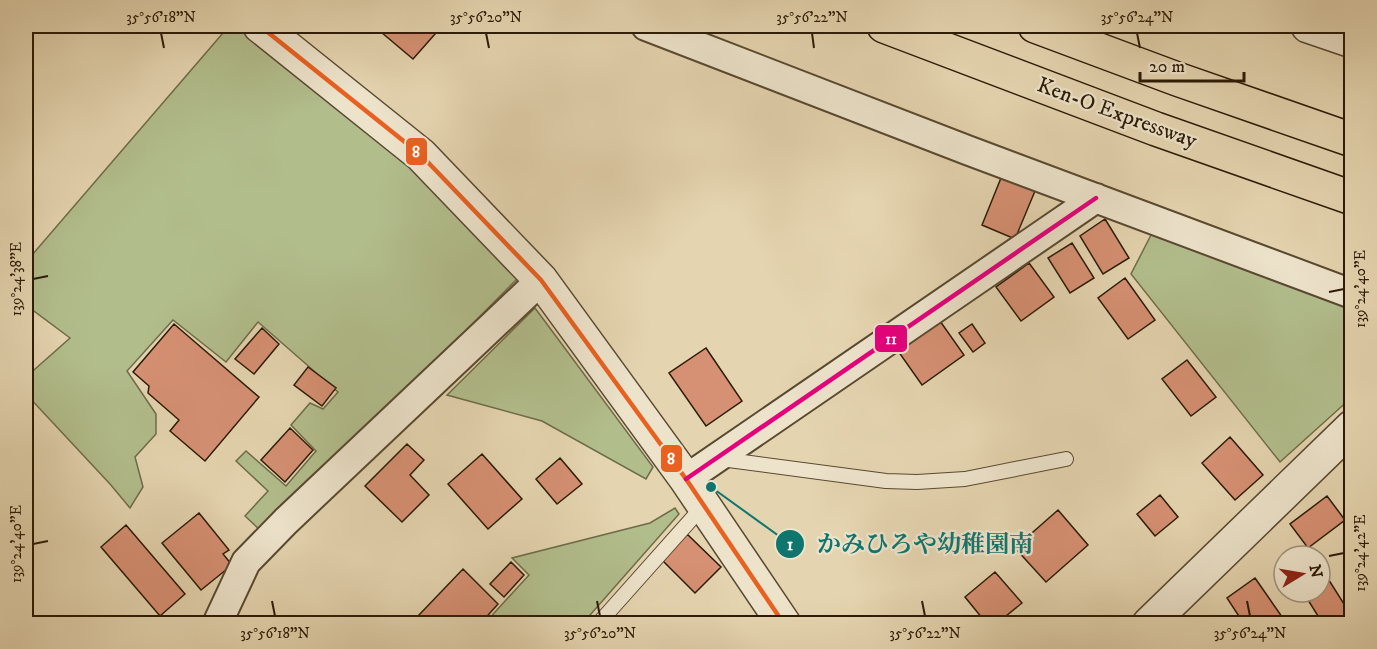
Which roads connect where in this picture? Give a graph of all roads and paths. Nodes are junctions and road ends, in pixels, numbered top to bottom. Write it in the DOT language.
graph roads {
  1 [pos="260,26"];
  2 [pos="646,26"];
  3 [pos="884,26"];
  4 [pos="1035,26"];
  5 [pos="1308,26"];
  6 [pos="1352,41"];
  7 [pos="1352,140"];
  8 [pos="1096,198"];
  9 [pos="1352,198"];
  10 [pos="541,280"];
  11 [pos="1352,294"];
  12 [pos="1352,427"];
  13 [pos="717,458"];
  14 [pos="1066,459"];
  15 [pos="695,492"];
  16 [pos="218,624"];
  17 [pos="598,624"];
  18 [pos="784,624"];
  19 [pos="1149,624"];
  1 -- 10 [label="street"];
  2 -- 8 [label="street"];
  3 -- 9 [label="highway, Ken-O Expressway"];
  4 -- 7 [label="highway"];
  5 -- 6 [label="street"];
  8 -- 11 [label="street"];
  8 -- 13 [label="street"];
  10 -- 15 [label="street"];
  10 -- 16 [label="street"];
  12 -- 19 [label="street"];
  13 -- 14 [label="lane"];
  13 -- 15 [label="street"];
  15 -- 17 [label="lane"];
  15 -- 18 [label="street"];
}
